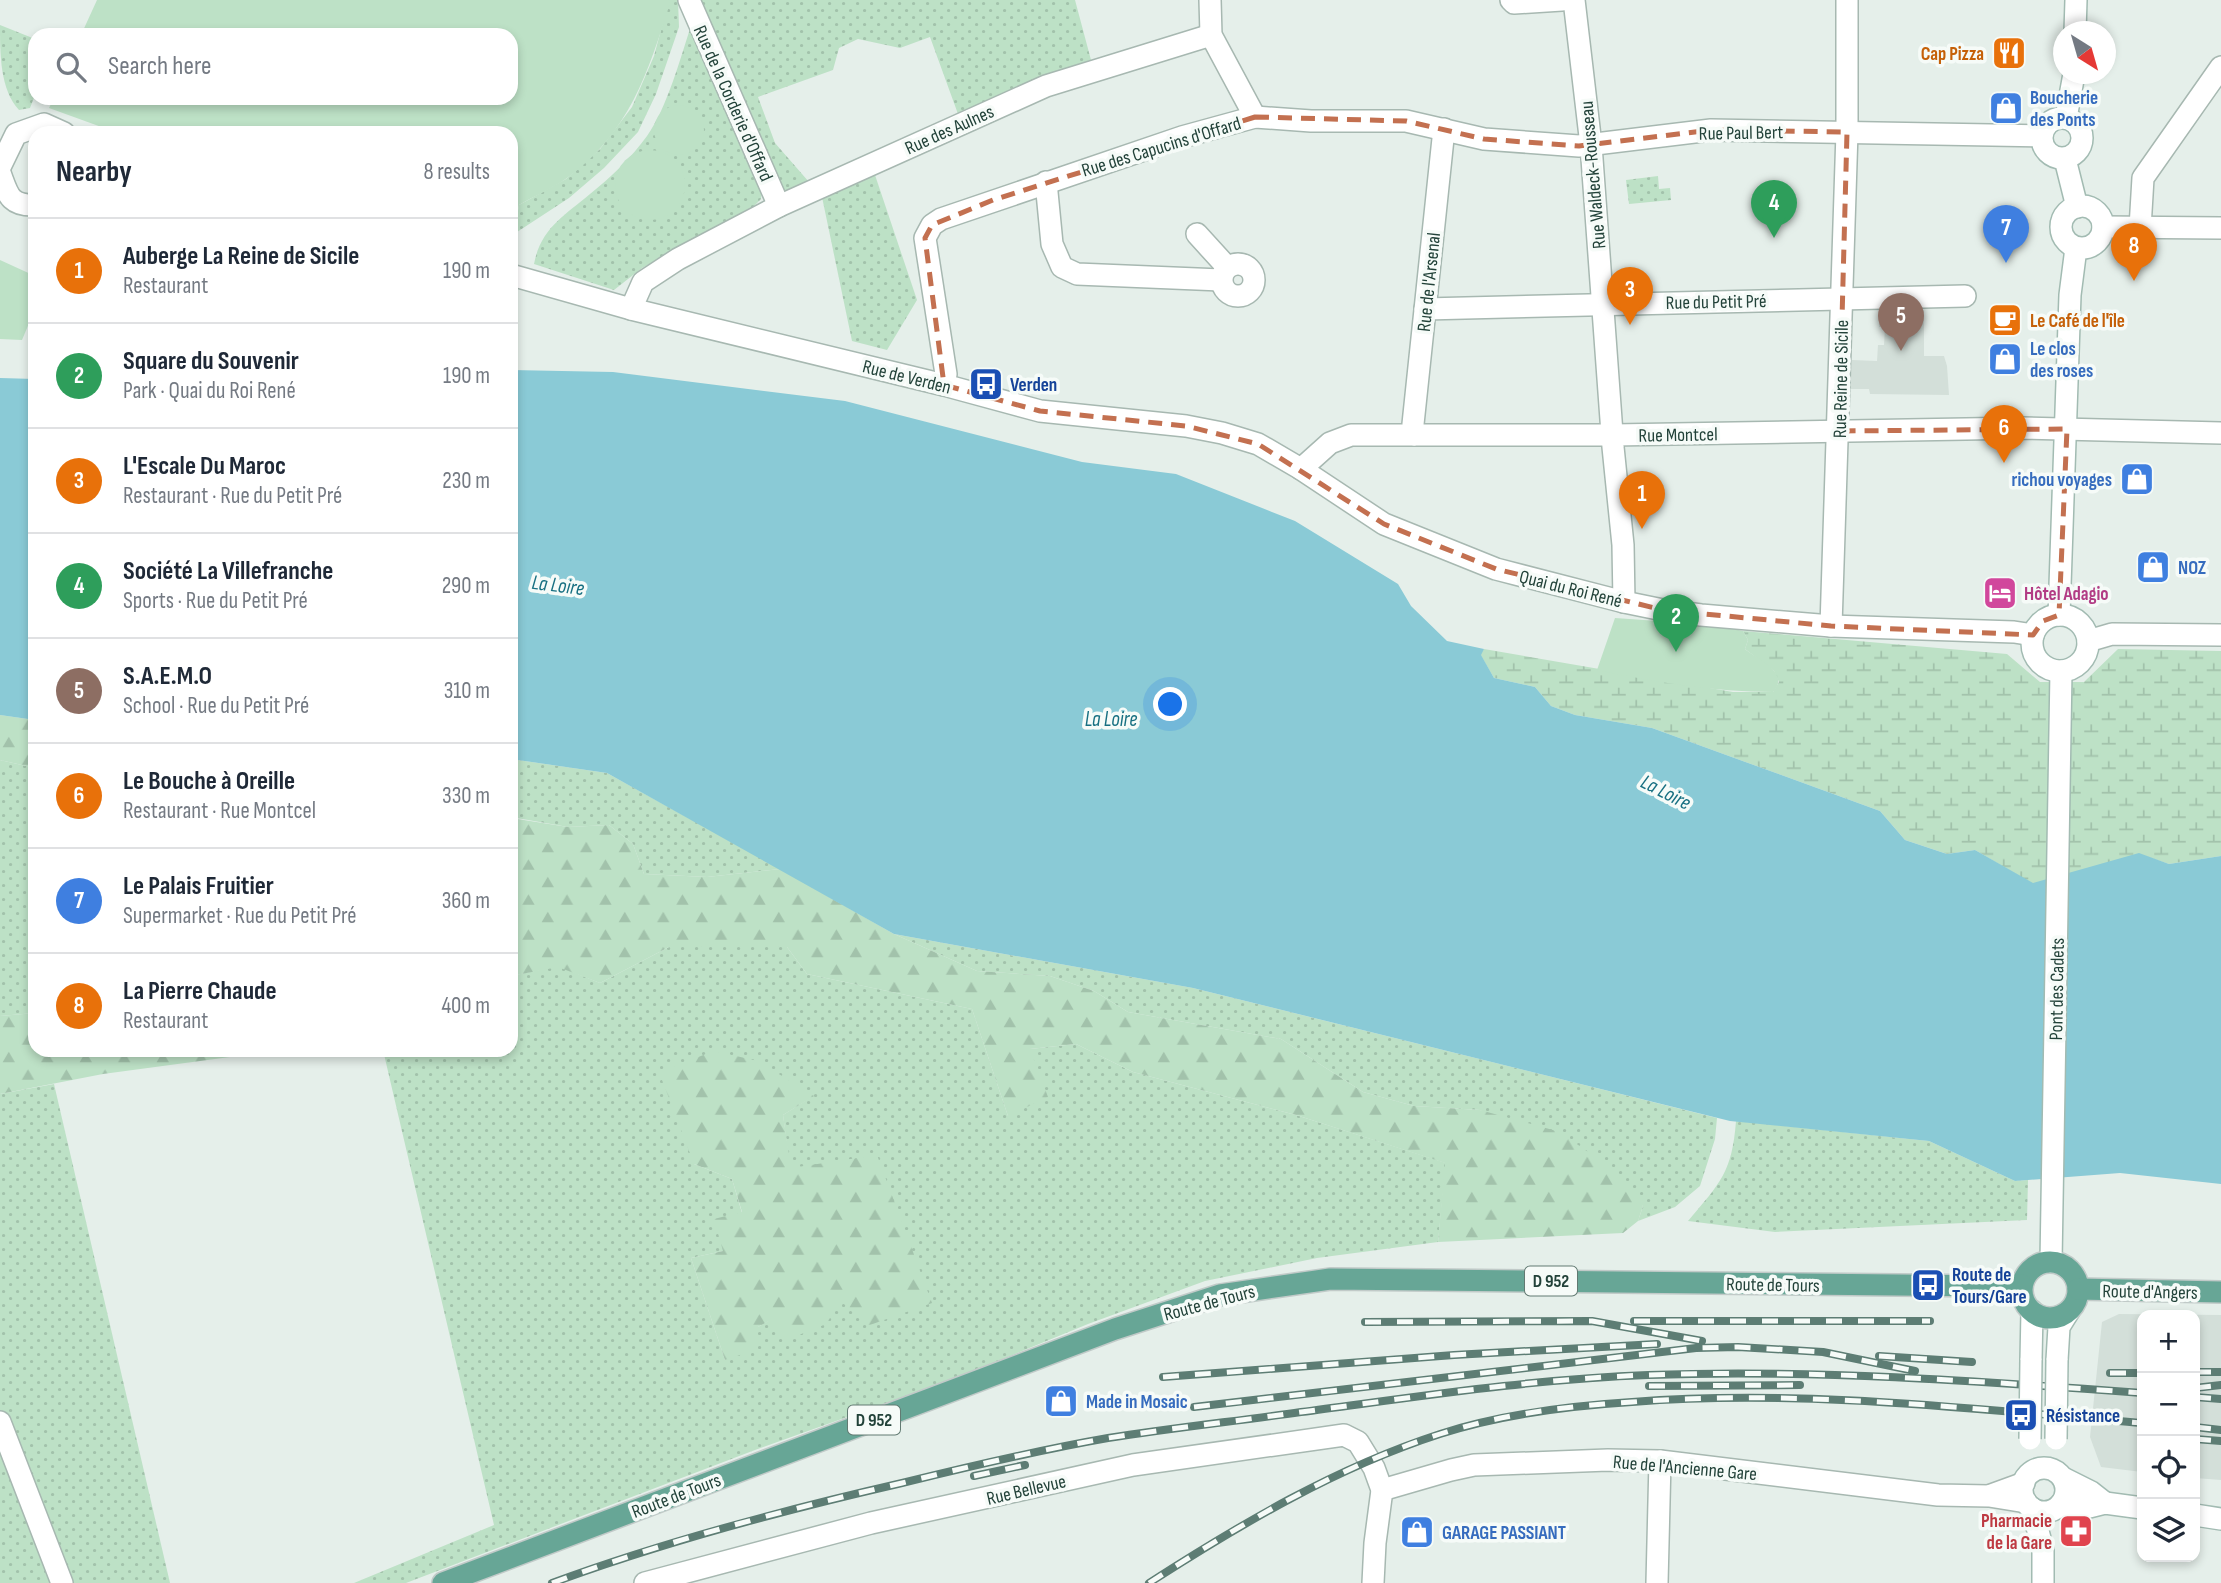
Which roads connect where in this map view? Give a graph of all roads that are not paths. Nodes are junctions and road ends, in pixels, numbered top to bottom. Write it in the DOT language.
graph roads {
  1 [pos="689,0"];
  2 [pos="1210,0"];
  3 [pos="1511,0"];
  4 [pos="1847,0"];
  5 [pos="2076,0"];
  6 [pos="1569,1"];
  7 [pos="2075,21"];
  8 [pos="1211,34"];
  9 [pos="2221,67"];
  10 [pos="2072,84"];
  11 [pos="1255,117"];
  12 [pos="2066,118"];
  13 [pos="1444,129"];
  14 [pos="28,130"];
  15 [pos="1847,132"];
  16 [pos="2041,136"];
  17 [pos="1591,145"];
  18 [pos="2065,159"];
  19 [pos="0,167"];
  20 [pos="0,173"];
  21 [pos="1046,182"];
  22 [pos="28,206"];
  23 [pos="779,206"];
  24 [pos="2077,207"];
  25 [pos="2103,227"];
  26 [pos="2140,228"];
  27 [pos="2221,228"];
  28 [pos="1197,234"];
  29 [pos="2076,248"];
  30 [pos="518,277"];
  31 [pos="1965,296"];
  32 [pos="1842,300"];
  33 [pos="1603,303"];
  34 [pos="631,309"];
  35 [pos="1425,309"];
  36 [pos="944,385"];
  37 [pos="2067,429"];
  38 [pos="1839,431"];
  39 [pos="2221,433"];
  40 [pos="1413,435"];
  41 [pos="1613,435"];
  42 [pos="1301,469"];
  43 [pos="1624,602"];
  44 [pos="2059,615"];
  45 [pos="1831,626"];
  46 [pos="2034,635"];
  47 [pos="2221,635"];
  48 [pos="2088,641"];
  49 [pos="2061,671"];
  50 [pos="2051,1262"];
  51 [pos="2022,1285"];
  52 [pos="2078,1289"];
  53 [pos="2221,1292"];
  54 [pos="2032,1311"];
  55 [pos="2069,1311"];
  56 [pos="0,1422"];
  57 [pos="1660,1461"];
  58 [pos="2061,1476"];
  59 [pos="1382,1490"];
  60 [pos="2028,1492"];
  61 [pos="2105,1503"];
  62 [pos="2058,1507"];
  63 [pos="2137,1507"];
  64 [pos="2200,1516"];
  65 [pos="2221,1519"];
  66 [pos="2043,1549"];
  67 [pos="62,1583"];
  68 [pos="443,1583"];
  69 [pos="645,1583"];
  70 [pos="1373,1583"];
  71 [pos="1657,1583"];
  72 [pos="2043,1583"];
  1 -- 23 [label="street, Rue de la Corderie d'Offard"];
  2 -- 8 [label="street"];
  3 -- 6 [label="street"];
  4 -- 15 [label="street, Rue Reine de Sicile"];
  5 -- 7 [label="street"];
  6 -- 17 [label="street, Rue Waldeck-Rousseau"];
  8 -- 11 [label="street"];
  8 -- 23 [label="street, Rue des Aulnes"];
  9 -- 26 [label="street"];
  10 -- 12 [label="street"];
  11 -- 13 [label="street, Rue des Capucins d'Offard"];
  11 -- 21 [label="street, Rue des Capucins d'Offard"];
  12 -- 16 [label="street"];
  12 -- 18 [label="street"];
  13 -- 17 [label="street, Rue Paul Bert"];
  13 -- 35 [label="street, Rue de l'Arsenal"];
  14 -- 19 [label="street"];
  15 -- 16 [label="street, Rue Paul Bert"];
  15 -- 17 [label="street, Rue Paul Bert"];
  15 -- 32 [label="street, Rue Reine de Sicile"];
  16 -- 18 [label="street"];
  17 -- 33 [label="street, Rue Waldeck-Rousseau"];
  18 -- 24 [label="street"];
  20 -- 22 [label="street"];
  21 -- 28 [label="street"];
  21 -- 36 [label="street, Rue des Capucins d'Offard"];
  23 -- 34 [label="street, Rue des Aulnes"];
  24 -- 25 [label="street"];
  24 -- 29 [label="street"];
  25 -- 26 [label="street"];
  25 -- 29 [label="street"];
  26 -- 27 [label="street"];
  29 -- 37 [label="street"];
  30 -- 34 [label="street, Rue de Verden"];
  31 -- 32 [label="street, Rue du Petit Pré"];
  32 -- 33 [label="street, Rue du Petit Pré"];
  32 -- 38 [label="street, Rue Reine de Sicile"];
  33 -- 35 [label="street, Rue du Petit Pré"];
  33 -- 41 [label="street, Rue Waldeck-Rousseau"];
  34 -- 36 [label="street, Rue de Verden"];
  35 -- 40 [label="street, Rue de l'Arsenal"];
  36 -- 42 [label="street, Rue de Verden"];
  37 -- 38 [label="street, Rue Montcel"];
  37 -- 39 [label="street, Rue Montcel"];
  37 -- 44 [label="street"];
  38 -- 41 [label="street, Rue Montcel"];
  38 -- 45 [label="street, Rue Reine de Sicile"];
  40 -- 41 [label="street, Rue Montcel"];
  40 -- 42 [label="street, Rue Montcel"];
  41 -- 43 [label="street, Rue Waldeck-Rousseau"];
  42 -- 43 [label="street, Quai du Roi René"];
  43 -- 45 [label="street, Quai du Roi René"];
  44 -- 46 [label="street"];
  44 -- 48 [label="street"];
  45 -- 46 [label="street, Quai du Roi René"];
  46 -- 49 [label="street"];
  47 -- 48 [label="street"];
  48 -- 49 [label="street"];
  49 -- 50 [label="street, Pont des Cadets"];
  50 -- 51 [label="main road"];
  50 -- 52 [label="main road"];
  51 -- 54 [label="main road"];
  51 -- 68 [label="main road, Route de Tours / D 952"];
  52 -- 53 [label="main road, Route d'Angers"];
  52 -- 55 [label="main road"];
  54 -- 55 [label="main road"];
  54 -- 60 [label="street, bridge"];
  55 -- 58 [label="street, bridge"];
  56 -- 67 [label="street"];
  57 -- 59 [label="street, Rue de l'Ancienne Gare"];
  57 -- 60 [label="street, Rue de l'Ancienne Gare"];
  57 -- 71 [label="street"];
  58 -- 60 [label="street"];
  58 -- 61 [label="street"];
  58 -- 62 [label="street"];
  59 -- 69 [label="street, Rue Bellevue"];
  59 -- 70 [label="street"];
  60 -- 62 [label="street"];
  60 -- 66 [label="street"];
  61 -- 62 [label="street"];
  61 -- 63 [label="street"];
  62 -- 66 [label="street"];
  64 -- 65 [label="street"];
  66 -- 72 [label="street"];
}
